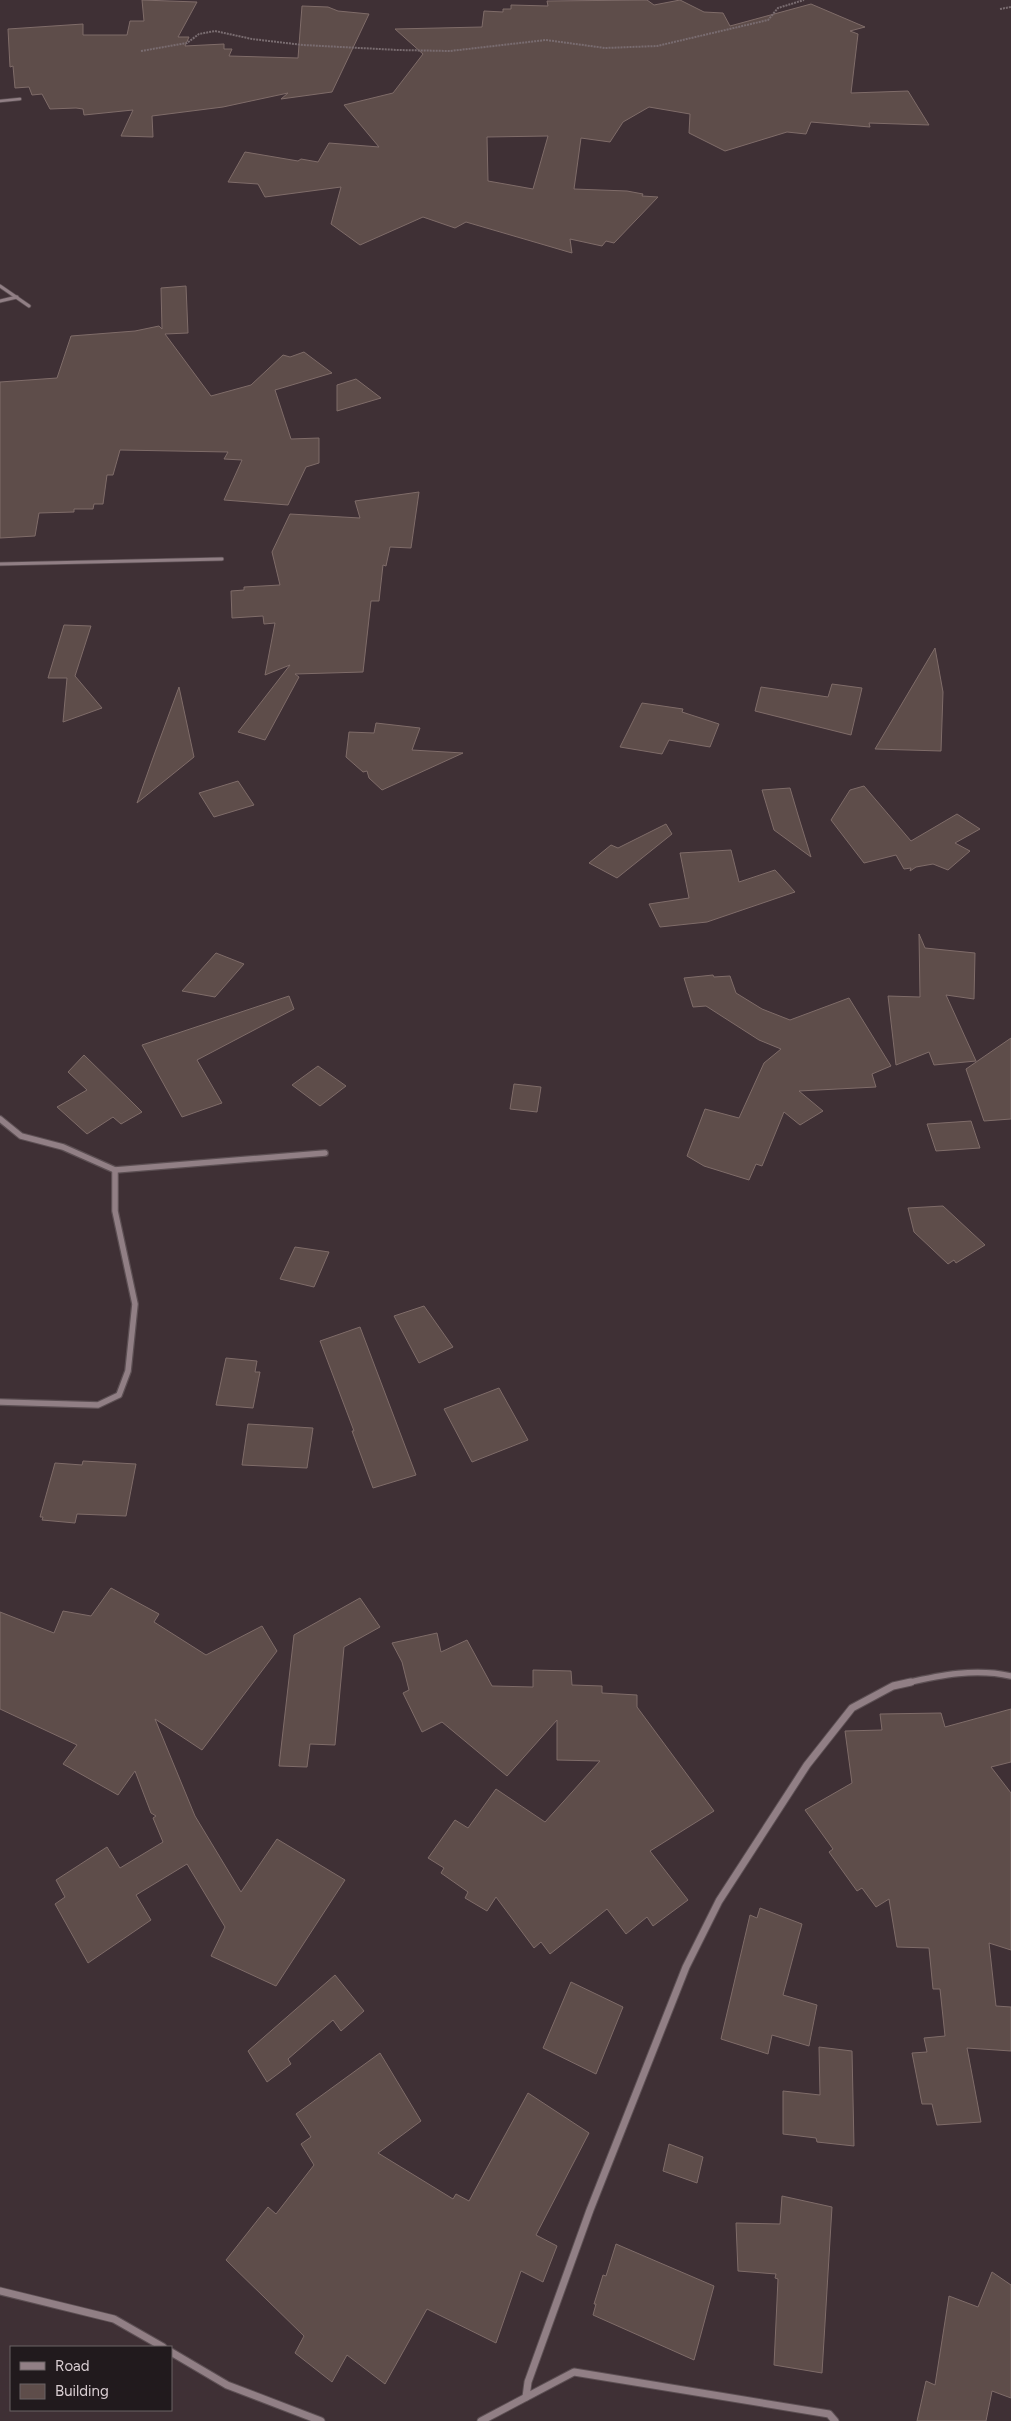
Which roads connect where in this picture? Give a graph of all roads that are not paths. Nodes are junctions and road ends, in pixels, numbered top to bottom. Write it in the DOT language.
graph roads {
  1 [pos="20,99"];
  2 [pos="0,101"];
  3 [pos="0,286"];
  4 [pos="16,297"];
  5 [pos="0,301"];
  6 [pos="29,306"];
  7 [pos="222,559"];
  8 [pos="0,564"];
  9 [pos="0,1119"];
  10 [pos="326,1153"];
  11 [pos="115,1170"];
  12 [pos="0,1402"];
  13 [pos="1011,1676"];
  14 [pos="0,2291"];
  15 [pos="161,2346"];
  16 [pos="172,2353"];
  17 [pos="526,2397"];
  18 [pos="321,2421"];
  19 [pos="481,2421"];
  20 [pos="835,2421"];
  1 -- 2 [label="street"];
  3 -- 4 [label="street"];
  4 -- 5 [label="street"];
  4 -- 6 [label="street"];
  7 -- 8 [label="street"];
  9 -- 11 [label="street"];
  10 -- 11 [label="street"];
  11 -- 12 [label="street"];
  13 -- 17 [label="street"];
  14 -- 15 [label="street"];
  16 -- 18 [label="street"];
  17 -- 19 [label="street"];
  17 -- 20 [label="street"];
}
